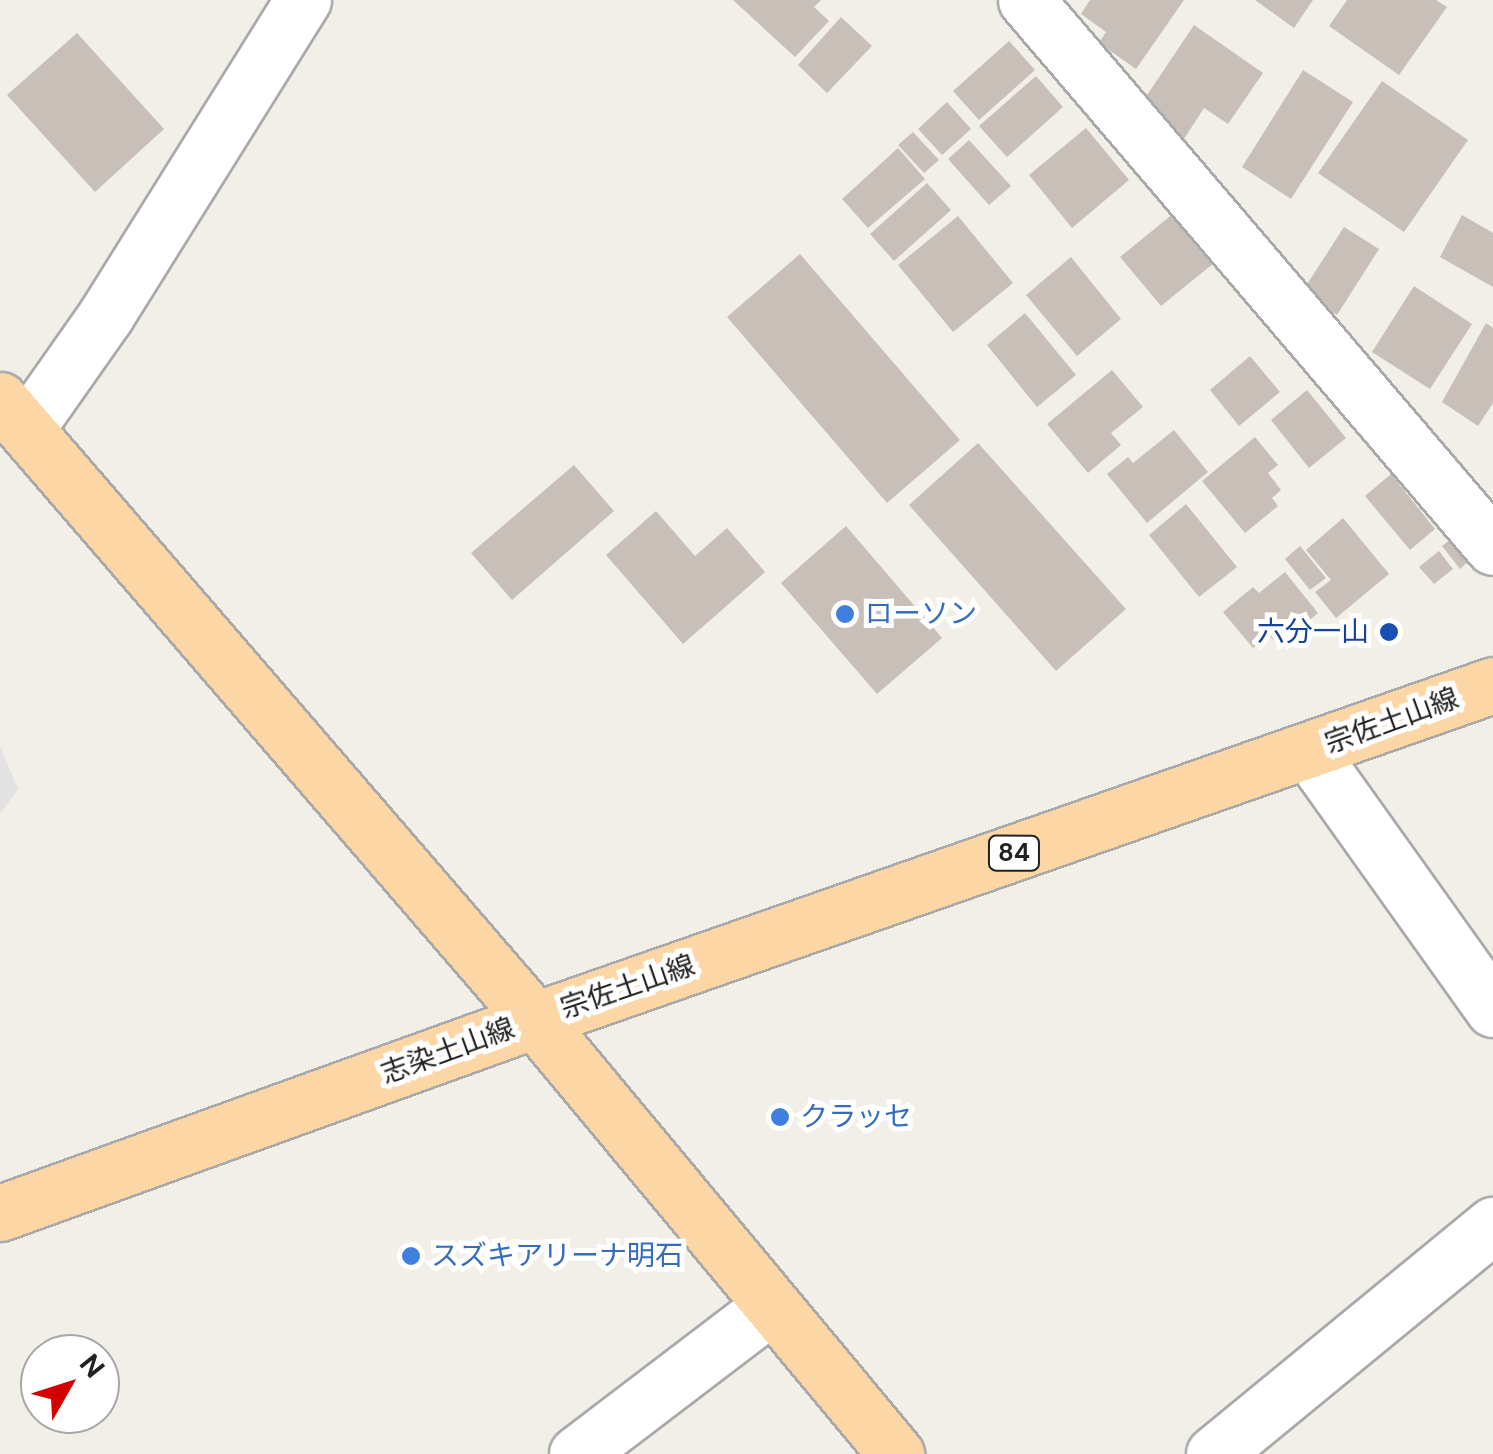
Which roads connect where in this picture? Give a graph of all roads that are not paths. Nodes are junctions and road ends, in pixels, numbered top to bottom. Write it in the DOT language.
graph roads {
  1 [pos="303,0"];
  2 [pos="1034,3"];
  3 [pos="13,414"];
  4 [pos="1493,547"];
  5 [pos="1493,685"];
  6 [pos="1309,750"];
  7 [pos="1493,1008"];
  8 [pos="535,1020"];
  9 [pos="0,1213"];
  10 [pos="1493,1225"];
  11 [pos="770,1306"];
  12 [pos="576,1454"];
  13 [pos="896,1454"];
  14 [pos="1214,1454"];
  1 -- 3 [label="street"];
  2 -- 4 [label="street"];
  3 -- 8 [label="main road, 宗佐土山線"];
  5 -- 6 [label="main road, 宗佐土山線 / 84"];
  6 -- 7 [label="street"];
  6 -- 8 [label="main road, 宗佐土山線 / 84"];
  8 -- 9 [label="main road, 志染土山線"];
  8 -- 11 [label="main road, 志染土山線"];
  10 -- 14 [label="street"];
  11 -- 12 [label="street"];
  11 -- 13 [label="main road, 志染土山線"];
}
